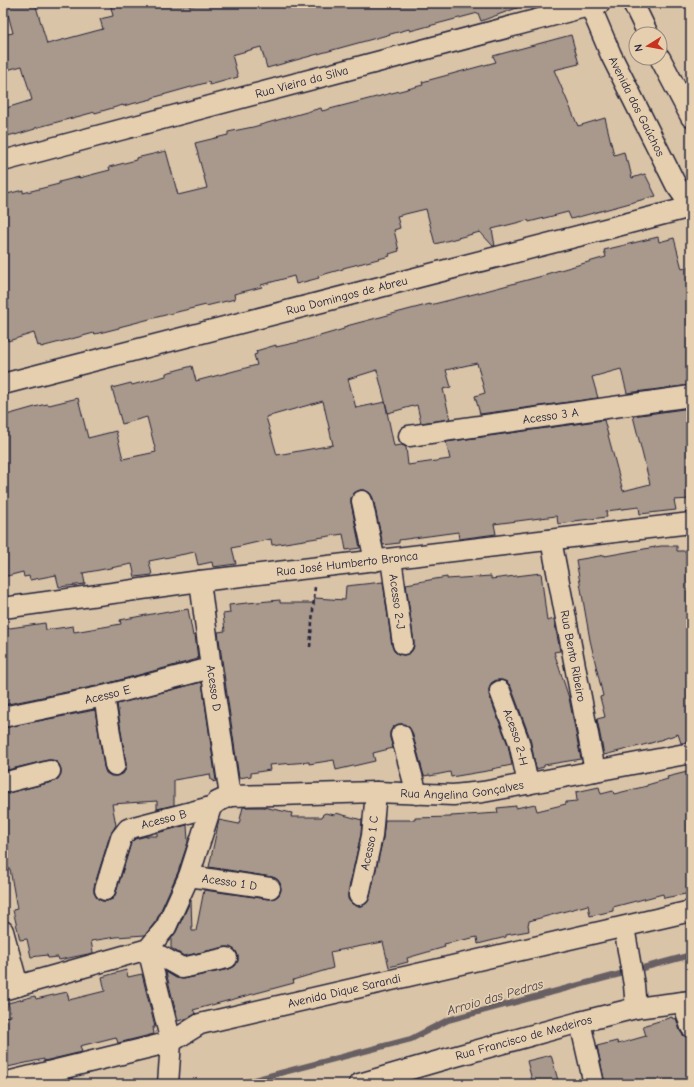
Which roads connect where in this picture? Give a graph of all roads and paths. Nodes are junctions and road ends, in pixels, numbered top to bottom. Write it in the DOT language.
graph roads {
  1 [pos="633,3"];
  2 [pos="593,4"];
  3 [pos="644,26"];
  4 [pos="664,66"];
  5 [pos="691,117"];
  6 [pos="3,161"];
  7 [pos="691,206"];
  8 [pos="3,384"];
  9 [pos="691,396"];
  10 [pos="409,436"];
  11 [pos="362,501"];
  12 [pos="691,523"];
  13 [pos="551,540"];
  14 [pos="383,560"];
  15 [pos="316,568"];
  16 [pos="200,581"];
  17 [pos="3,608"];
  18 [pos="403,644"];
  19 [pos="310,647"];
  20 [pos="211,668"];
  21 [pos="500,691"];
  22 [pos="104,696"];
  23 [pos="3,717"];
  24 [pos="401,735"];
  25 [pos="691,753"];
  26 [pos="115,765"];
  27 [pos="50,771"];
  28 [pos="595,771"];
  29 [pos="3,783"];
  30 [pos="528,784"];
  31 [pos="376,792"];
  32 [pos="417,794"];
  33 [pos="230,796"];
  34 [pos="211,807"];
  35 [pos="189,876"];
  36 [pos="270,888"];
  37 [pos="105,890"];
  38 [pos="359,894"];
  39 [pos="691,911"];
  40 [pos="624,927"];
  41 [pos="3,931"];
  42 [pos="148,949"];
  43 [pos="227,958"];
  44 [pos="10,988"];
  45 [pos="687,1002"];
  46 [pos="636,1008"];
  47 [pos="580,1022"];
  48 [pos="691,1027"];
  49 [pos="171,1042"];
  50 [pos="404,1078"];
  51 [pos="3,1083"];
  52 [pos="168,1084"];
  53 [pos="359,1084"];
  54 [pos="594,1084"];
  1 -- 3 [label="street"];
  2 -- 6 [label="street, Rua Vieira da Silva"];
  2 -- 7 [label="street, Avenida dos Gaúchos"];
  4 -- 5 [label="street"];
  7 -- 8 [label="street, Rua Domingos de Abreu"];
  9 -- 10 [label="street, Acesso 3 A"];
  11 -- 14 [label="street, Acesso 2-J"];
  12 -- 13 [label="street, Rua José Humberto Bronca"];
  13 -- 14 [label="street, Rua José Humberto Bronca"];
  13 -- 28 [label="street, Rua Bento Ribeiro"];
  14 -- 15 [label="street, Rua José Humberto Bronca"];
  14 -- 18 [label="street, Acesso 2-J"];
  15 -- 16 [label="street, Rua José Humberto Bronca"];
  15 -- 19 [label="path"];
  16 -- 17 [label="street, Rua José Humberto Bronca"];
  16 -- 20 [label="street, Acesso D"];
  20 -- 22 [label="street, Acesso E"];
  20 -- 33 [label="street, Acesso D"];
  21 -- 30 [label="street, Acesso 2-H"];
  22 -- 23 [label="street, Acesso E"];
  22 -- 26 [label="street"];
  24 -- 32 [label="street"];
  25 -- 28 [label="street, Rua Angelina Gonçalves"];
  27 -- 29 [label="street"];
  28 -- 30 [label="street, Rua Angelina Gonçalves"];
  30 -- 32 [label="street, Rua Angelina Gonçalves"];
  31 -- 32 [label="street, Rua Angelina Gonçalves"];
  31 -- 33 [label="street, Rua Angelina Gonçalves"];
  31 -- 38 [label="street, Acesso 1 C"];
  33 -- 34 [label="street, Acesso B"];
  34 -- 35 [label="street"];
  34 -- 37 [label="street, Acesso B"];
  35 -- 36 [label="street, Acesso 1 D"];
  35 -- 42 [label="street"];
  39 -- 40 [label="street, Avenida Dique Sarandi"];
  40 -- 46 [label="street"];
  40 -- 49 [label="street, Avenida Dique Sarandi"];
  41 -- 44 [label="street"];
  42 -- 43 [label="street"];
  42 -- 44 [label="street"];
  42 -- 49 [label="street"];
  45 -- 46 [label="street, Rua Francisco de Medeiros"];
  45 -- 48 [label="street"];
  46 -- 47 [label="street, Rua Francisco de Medeiros"];
  47 -- 50 [label="street, Rua Francisco de Medeiros"];
  47 -- 54 [label="street"];
  49 -- 51 [label="street, Avenida Dique Sarandi"];
  49 -- 52 [label="street"];
  50 -- 53 [label="street, Rua Francisco de Medeiros"];
}
